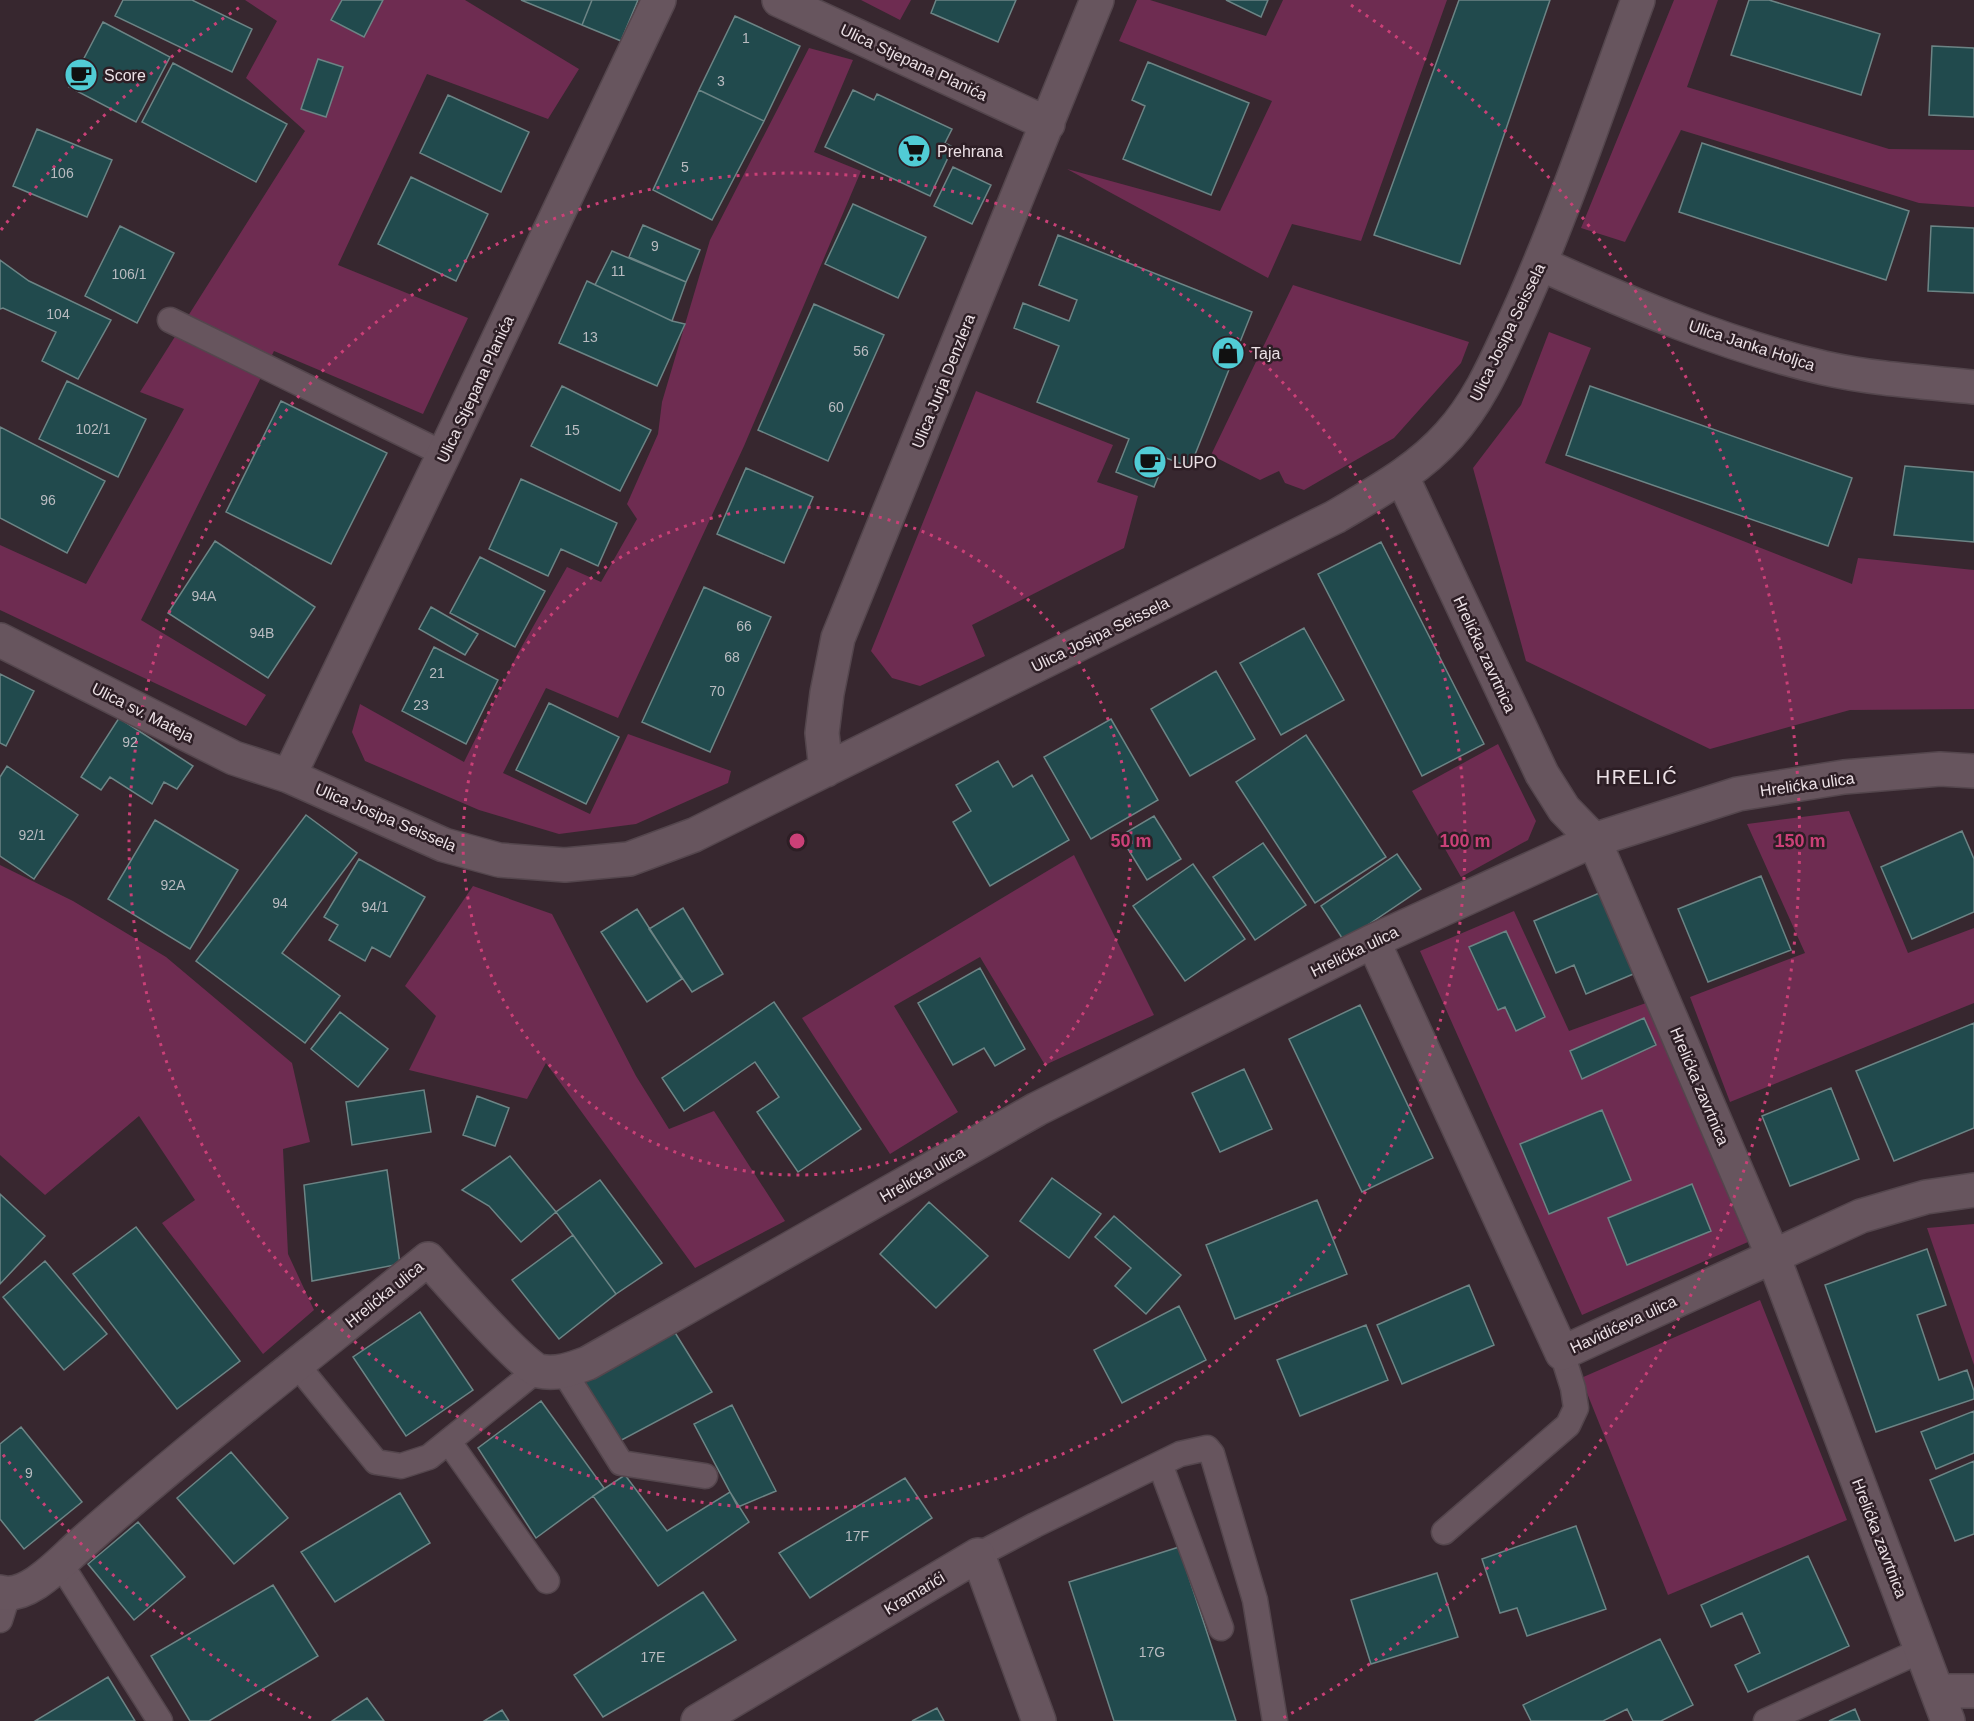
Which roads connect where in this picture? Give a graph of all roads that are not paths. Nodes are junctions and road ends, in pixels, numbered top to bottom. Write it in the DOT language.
graph roads {
  1 [pos="659,0"];
  2 [pos="779,0"];
  3 [pos="1097,0"];
  4 [pos="1638,0"];
  5 [pos="1048,124"];
  6 [pos="1541,264"];
  7 [pos="170,320"];
  8 [pos="1974,387"];
  9 [pos="444,454"];
  10 [pos="1402,477"];
  11 [pos="0,640"];
  12 [pos="826,770"];
  13 [pos="1974,771"];
  14 [pos="289,776"];
  15 [pos="1594,840"];
  16 [pos="1372,941"];
  17 [pos="1974,1190"];
  18 [pos="1773,1256"];
  19 [pos="1562,1353"];
  20 [pos="297,1365"];
  21 [pos="551,1371"];
  22 [pos="448,1442"];
  23 [pos="1160,1464"];
  24 [pos="705,1476"];
  25 [pos="1444,1532"];
  26 [pos="978,1555"];
  27 [pos="60,1563"];
  28 [pos="547,1581"];
  29 [pos="3,1603"];
  30 [pos="1221,1628"];
  31 [pos="1922,1650"];
  32 [pos="1974,1691"];
  33 [pos="1943,1706"];
  34 [pos="160,1721"];
  35 [pos="698,1721"];
  36 [pos="1039,1721"];
  37 [pos="1275,1721"];
  38 [pos="1766,1721"];
  1 -- 9 [label="street, Ulica Stjepana Planića"];
  2 -- 5 [label="street, Ulica Stjepana Planića"];
  3 -- 5 [label="street, Ulica Jurja Denzlera"];
  4 -- 6 [label="street, Ulica Josipa Seissela"];
  5 -- 12 [label="street, Ulica Jurja Denzlera"];
  6 -- 8 [label="street, Ulica Janka Holjca"];
  6 -- 10 [label="street, Ulica Josipa Seissela"];
  7 -- 9 [label="lane"];
  9 -- 14 [label="street, Ulica Stjepana Planića"];
  10 -- 12 [label="street, Ulica Josipa Seissela"];
  10 -- 15 [label="street, Hrelićka zavrtnica"];
  11 -- 14 [label="street, Ulica sv. Mateja"];
  12 -- 14 [label="street, Ulica Josipa Seissela"];
  13 -- 15 [label="street, Hrelićka ulica"];
  15 -- 16 [label="street, Hrelićka ulica"];
  15 -- 18 [label="street, Hrelićka zavrtnica"];
  16 -- 19 [label="street, Havidićeva ulica"];
  16 -- 21 [label="street, Hrelićka ulica"];
  17 -- 18 [label="street, Havidićeva ulica"];
  18 -- 19 [label="street, Havidićeva ulica"];
  18 -- 31 [label="street, Hrelićka zavrtnica"];
  19 -- 25 [label="lane"];
  20 -- 21 [label="street, Hrelićka ulica"];
  20 -- 22 [label="lane"];
  20 -- 27 [label="street, Hrelićka ulica"];
  21 -- 22 [label="lane"];
  21 -- 24 [label="lane"];
  22 -- 28 [label="lane"];
  23 -- 26 [label="lane"];
  23 -- 30 [label="lane"];
  23 -- 37 [label="lane"];
  26 -- 35 [label="street, Kramarići"];
  26 -- 36 [label="street"];
  27 -- 29 [label="street, Hrelićka ulica"];
  27 -- 34 [label="lane"];
  31 -- 33 [label="street, Hrelićka zavrtnica"];
  31 -- 38 [label="lane"];
  32 -- 33 [label="street"];
}
